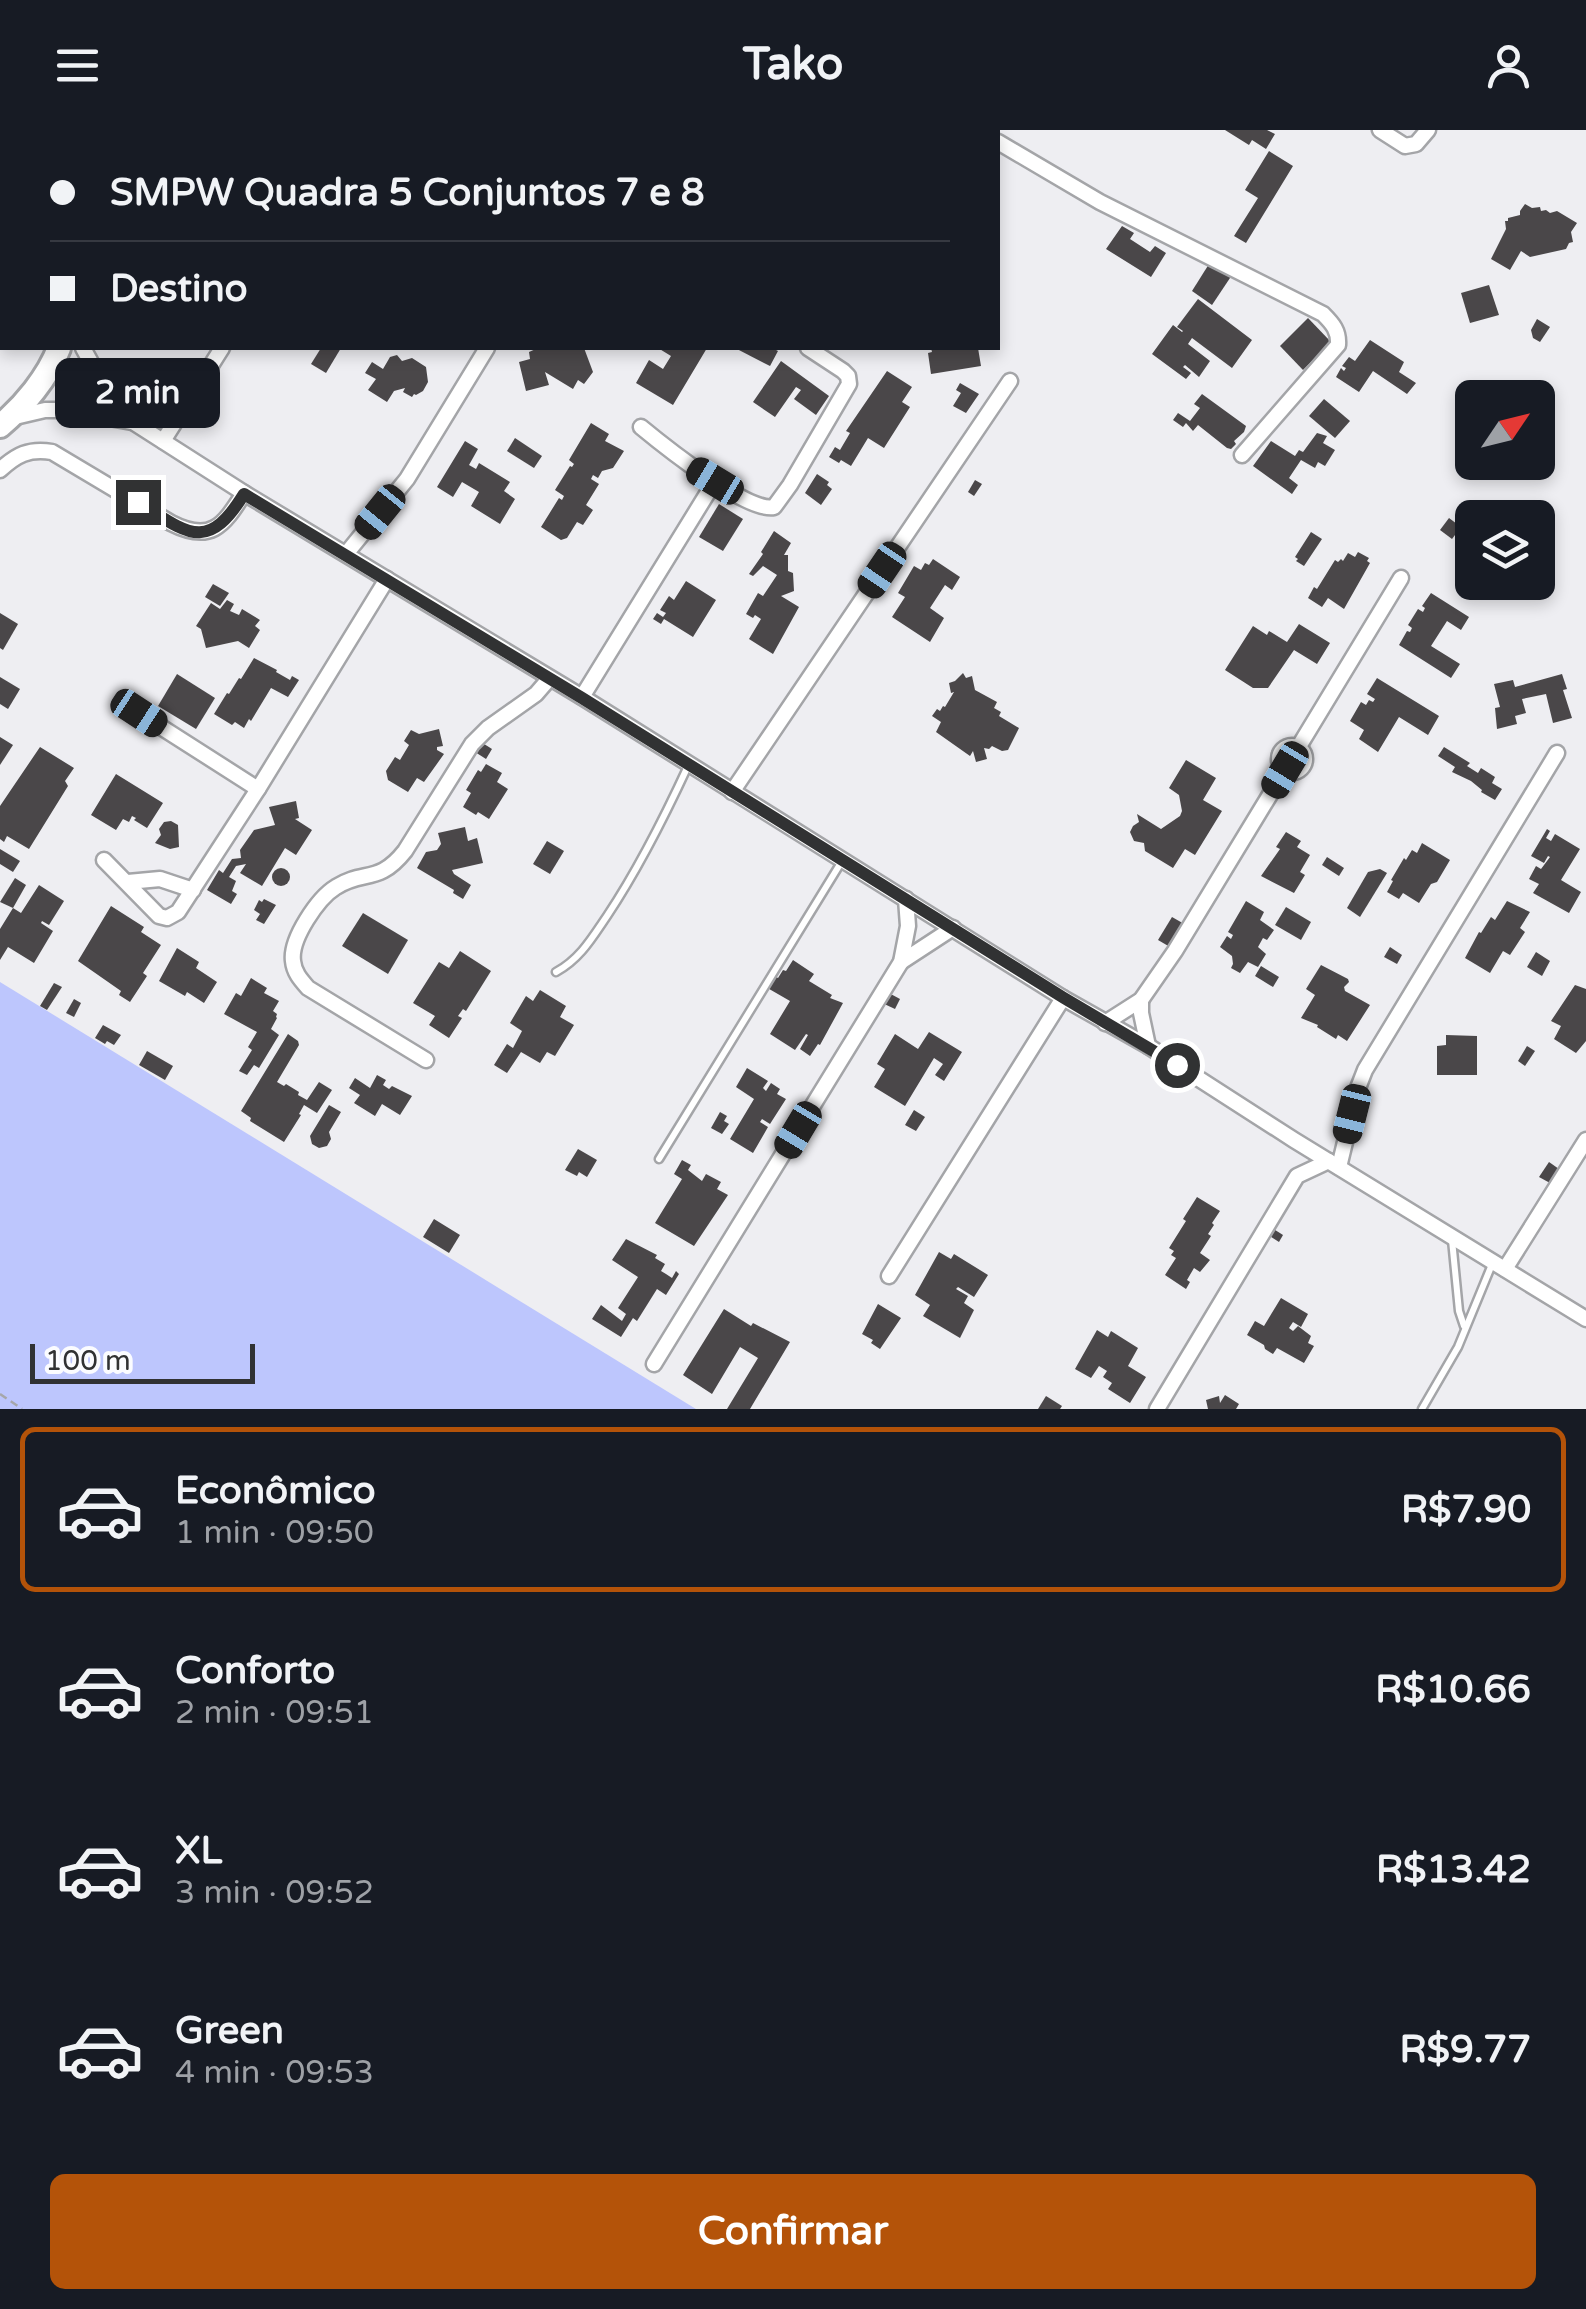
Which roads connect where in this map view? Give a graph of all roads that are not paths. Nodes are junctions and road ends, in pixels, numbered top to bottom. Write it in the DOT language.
graph roads {
  1 [pos="1380,130"];
  2 [pos="1428,130"];
  3 [pos="1000,143"];
  4 [pos="58,350"];
  5 [pos="84,350"];
  6 [pos="221,350"];
  7 [pos="487,350"];
  8 [pos="811,350"];
  9 [pos="1010,380"];
  10 [pos="5,422"];
  11 [pos="132,422"];
  12 [pos="641,427"];
  13 [pos="163,442"];
  14 [pos="1242,454"];
  15 [pos="0,470"];
  16 [pos="715,481"];
  17 [pos="244,494"];
  18 [pos="346,554"];
  19 [pos="1401,578"];
  20 [pos="388,579"];
  21 [pos="549,679"];
  22 [pos="582,698"];
  23 [pos="139,713"];
  24 [pos="1557,753"];
  25 [pos="688,765"];
  26 [pos="258,789"];
  27 [pos="732,792"];
  28 [pos="104,860"];
  29 [pos="843,860"];
  30 [pos="128,882"];
  31 [pos="193,890"];
  32 [pos="906,898"];
  33 [pos="953,928"];
  34 [pos="900,962"];
  35 [pos="556,972"];
  36 [pos="1064,998"];
  37 [pos="1141,1000"];
  38 [pos="1105,1023"];
  39 [pos="1148,1046"];
  40 [pos="426,1060"];
  41 [pos="1294,1140"];
  42 [pos="1586,1140"];
  43 [pos="660,1158"];
  44 [pos="1334,1164"];
  45 [pos="1297,1176"];
  46 [pos="1452,1236"];
  47 [pos="1499,1265"];
  48 [pos="889,1276"];
  49 [pos="1586,1319"];
  50 [pos="1464,1328"];
  51 [pos="654,1364"];
  52 [pos="1157,1409"];
  53 [pos="1422,1409"];
  1 -- 2 [label="street"];
  3 -- 14 [label="street"];
  4 -- 10 [label="main road"];
  5 -- 11 [label="street"];
  6 -- 13 [label="street"];
  7 -- 18 [label="street"];
  8 -- 16 [label="street"];
  9 -- 27 [label="street"];
  10 -- 11 [label="street"];
  11 -- 13 [label="street"];
  12 -- 16 [label="street"];
  13 -- 17 [label="street"];
  15 -- 17 [label="street"];
  16 -- 22 [label="street"];
  17 -- 18 [label="street"];
  18 -- 20 [label="street"];
  19 -- 37 [label="street"];
  20 -- 21 [label="street"];
  20 -- 26 [label="street"];
  21 -- 22 [label="street"];
  21 -- 40 [label="street"];
  22 -- 25 [label="street"];
  23 -- 26 [label="street"];
  24 -- 44 [label="street"];
  25 -- 27 [label="street"];
  25 -- 35 [label="lane"];
  26 -- 31 [label="street"];
  27 -- 29 [label="street"];
  28 -- 30 [label="street"];
  29 -- 32 [label="street"];
  29 -- 43 [label="lane"];
  30 -- 31 [label="street"];
  30 -- 31 [label="street"];
  32 -- 33 [label="street"];
  32 -- 34 [label="street"];
  33 -- 34 [label="street"];
  33 -- 36 [label="street"];
  34 -- 51 [label="street"];
  36 -- 38 [label="street"];
  36 -- 48 [label="street"];
  37 -- 38 [label="street"];
  37 -- 39 [label="street"];
  38 -- 39 [label="street"];
  39 -- 41 [label="street"];
  41 -- 44 [label="street"];
  41 -- 45 [label="street"];
  42 -- 47 [label="street"];
  44 -- 45 [label="street"];
  44 -- 46 [label="street"];
  45 -- 52 [label="street"];
  46 -- 47 [label="street"];
  46 -- 50 [label="lane"];
  47 -- 49 [label="street"];
  47 -- 50 [label="lane"];
  50 -- 53 [label="lane"];
}
